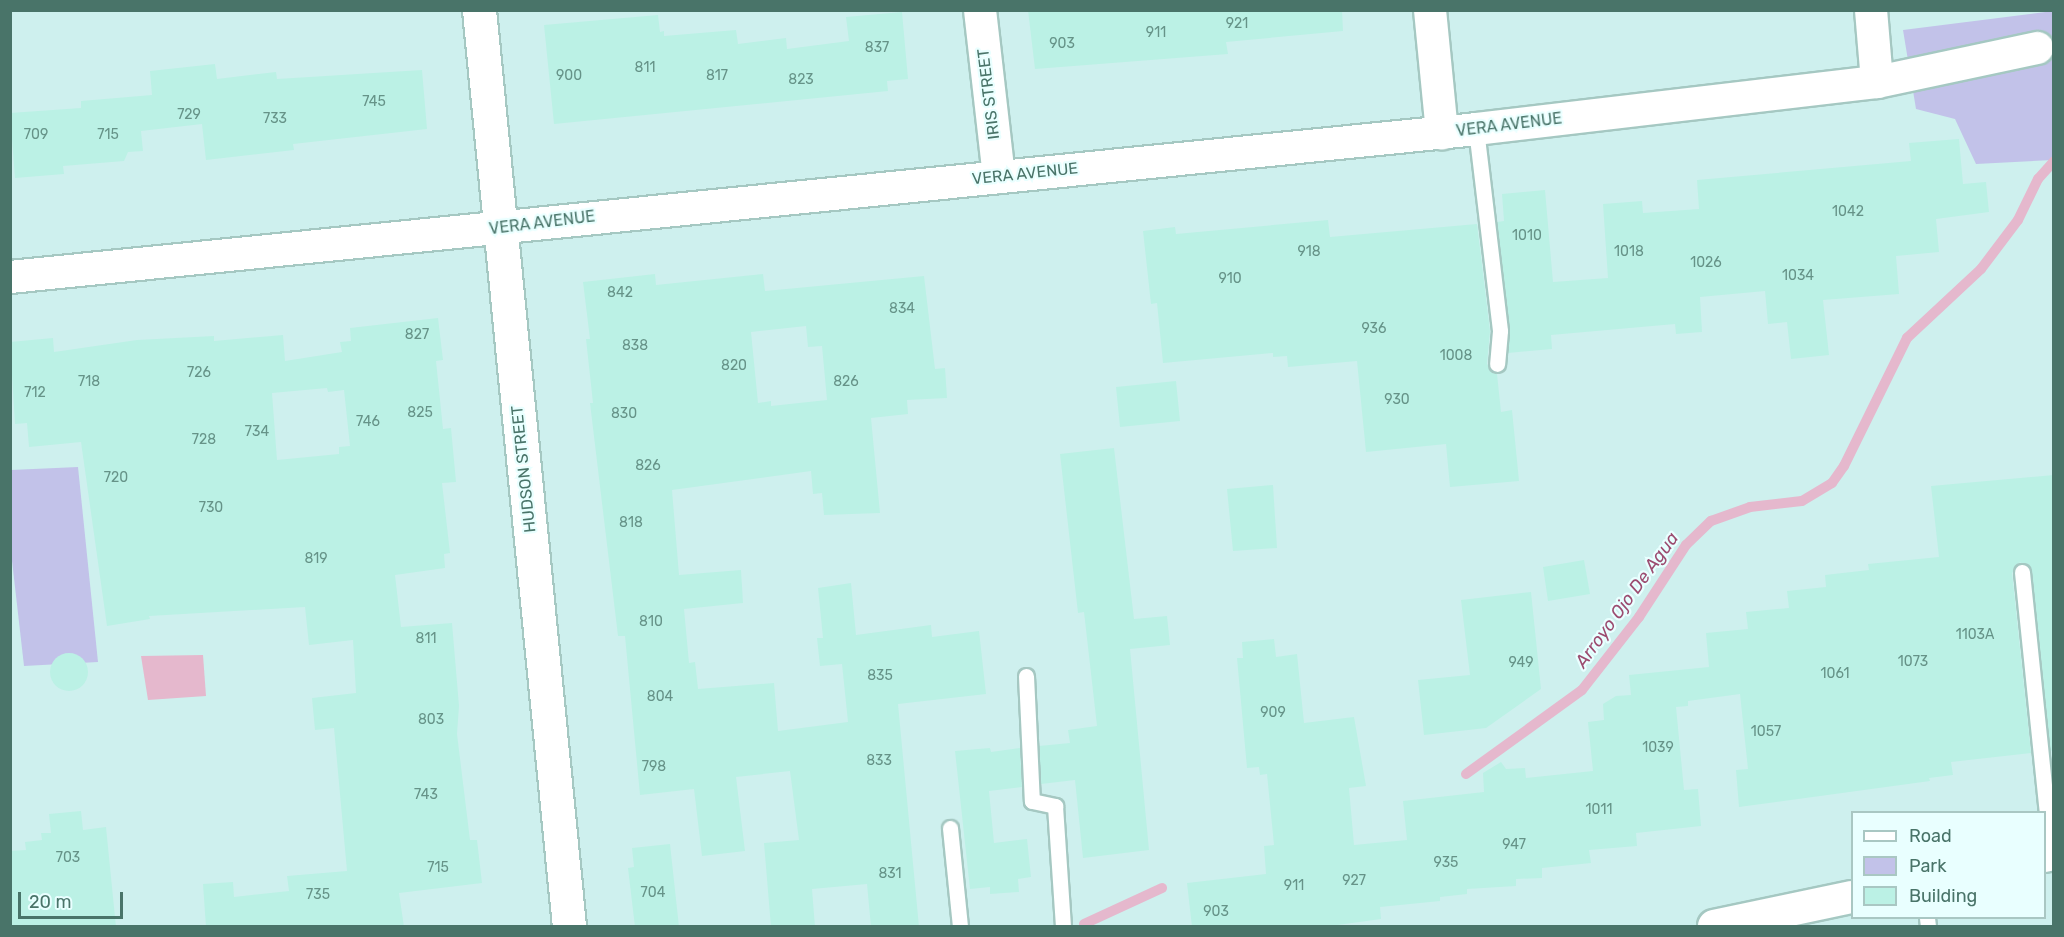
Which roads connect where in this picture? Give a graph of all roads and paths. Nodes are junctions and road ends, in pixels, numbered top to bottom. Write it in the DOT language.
graph roads {
  1 [pos="479,10"];
  2 [pos="980,10"];
  3 [pos="1430,10"];
  4 [pos="1871,10"];
  5 [pos="2037,48"];
  6 [pos="1877,81"];
  7 [pos="1476,129"];
  8 [pos="1442,132"];
  9 [pos="999,177"];
  10 [pos="500,229"];
  11 [pos="10,277"];
  12 [pos="1497,364"];
  13 [pos="2022,572"];
  14 [pos="1026,676"];
  15 [pos="2046,811"];
  16 [pos="2046,815"];
  17 [pos="950,828"];
  18 [pos="2050,855"];
  19 [pos="1851,897"];
  20 [pos="569,927"];
  21 [pos="960,927"];
  22 [pos="1063,927"];
  23 [pos="1714,927"];
  1 -- 10 [label="street, HUDSON STREET"];
  2 -- 9 [label="street, IRIS STREET"];
  3 -- 8 [label="street"];
  4 -- 6 [label="street"];
  5 -- 6 [label="street, VERA AVENUE"];
  6 -- 7 [label="street, VERA AVENUE"];
  7 -- 8 [label="street, VERA AVENUE"];
  7 -- 12 [label="lane"];
  8 -- 9 [label="street, VERA AVENUE"];
  9 -- 10 [label="street, VERA AVENUE"];
  10 -- 11 [label="street, VERA AVENUE"];
  10 -- 20 [label="street, HUDSON STREET"];
  13 -- 15 [label="lane"];
  14 -- 22 [label="lane"];
  16 -- 18 [label="lane"];
  17 -- 21 [label="lane"];
  19 -- 23 [label="street"];
}
